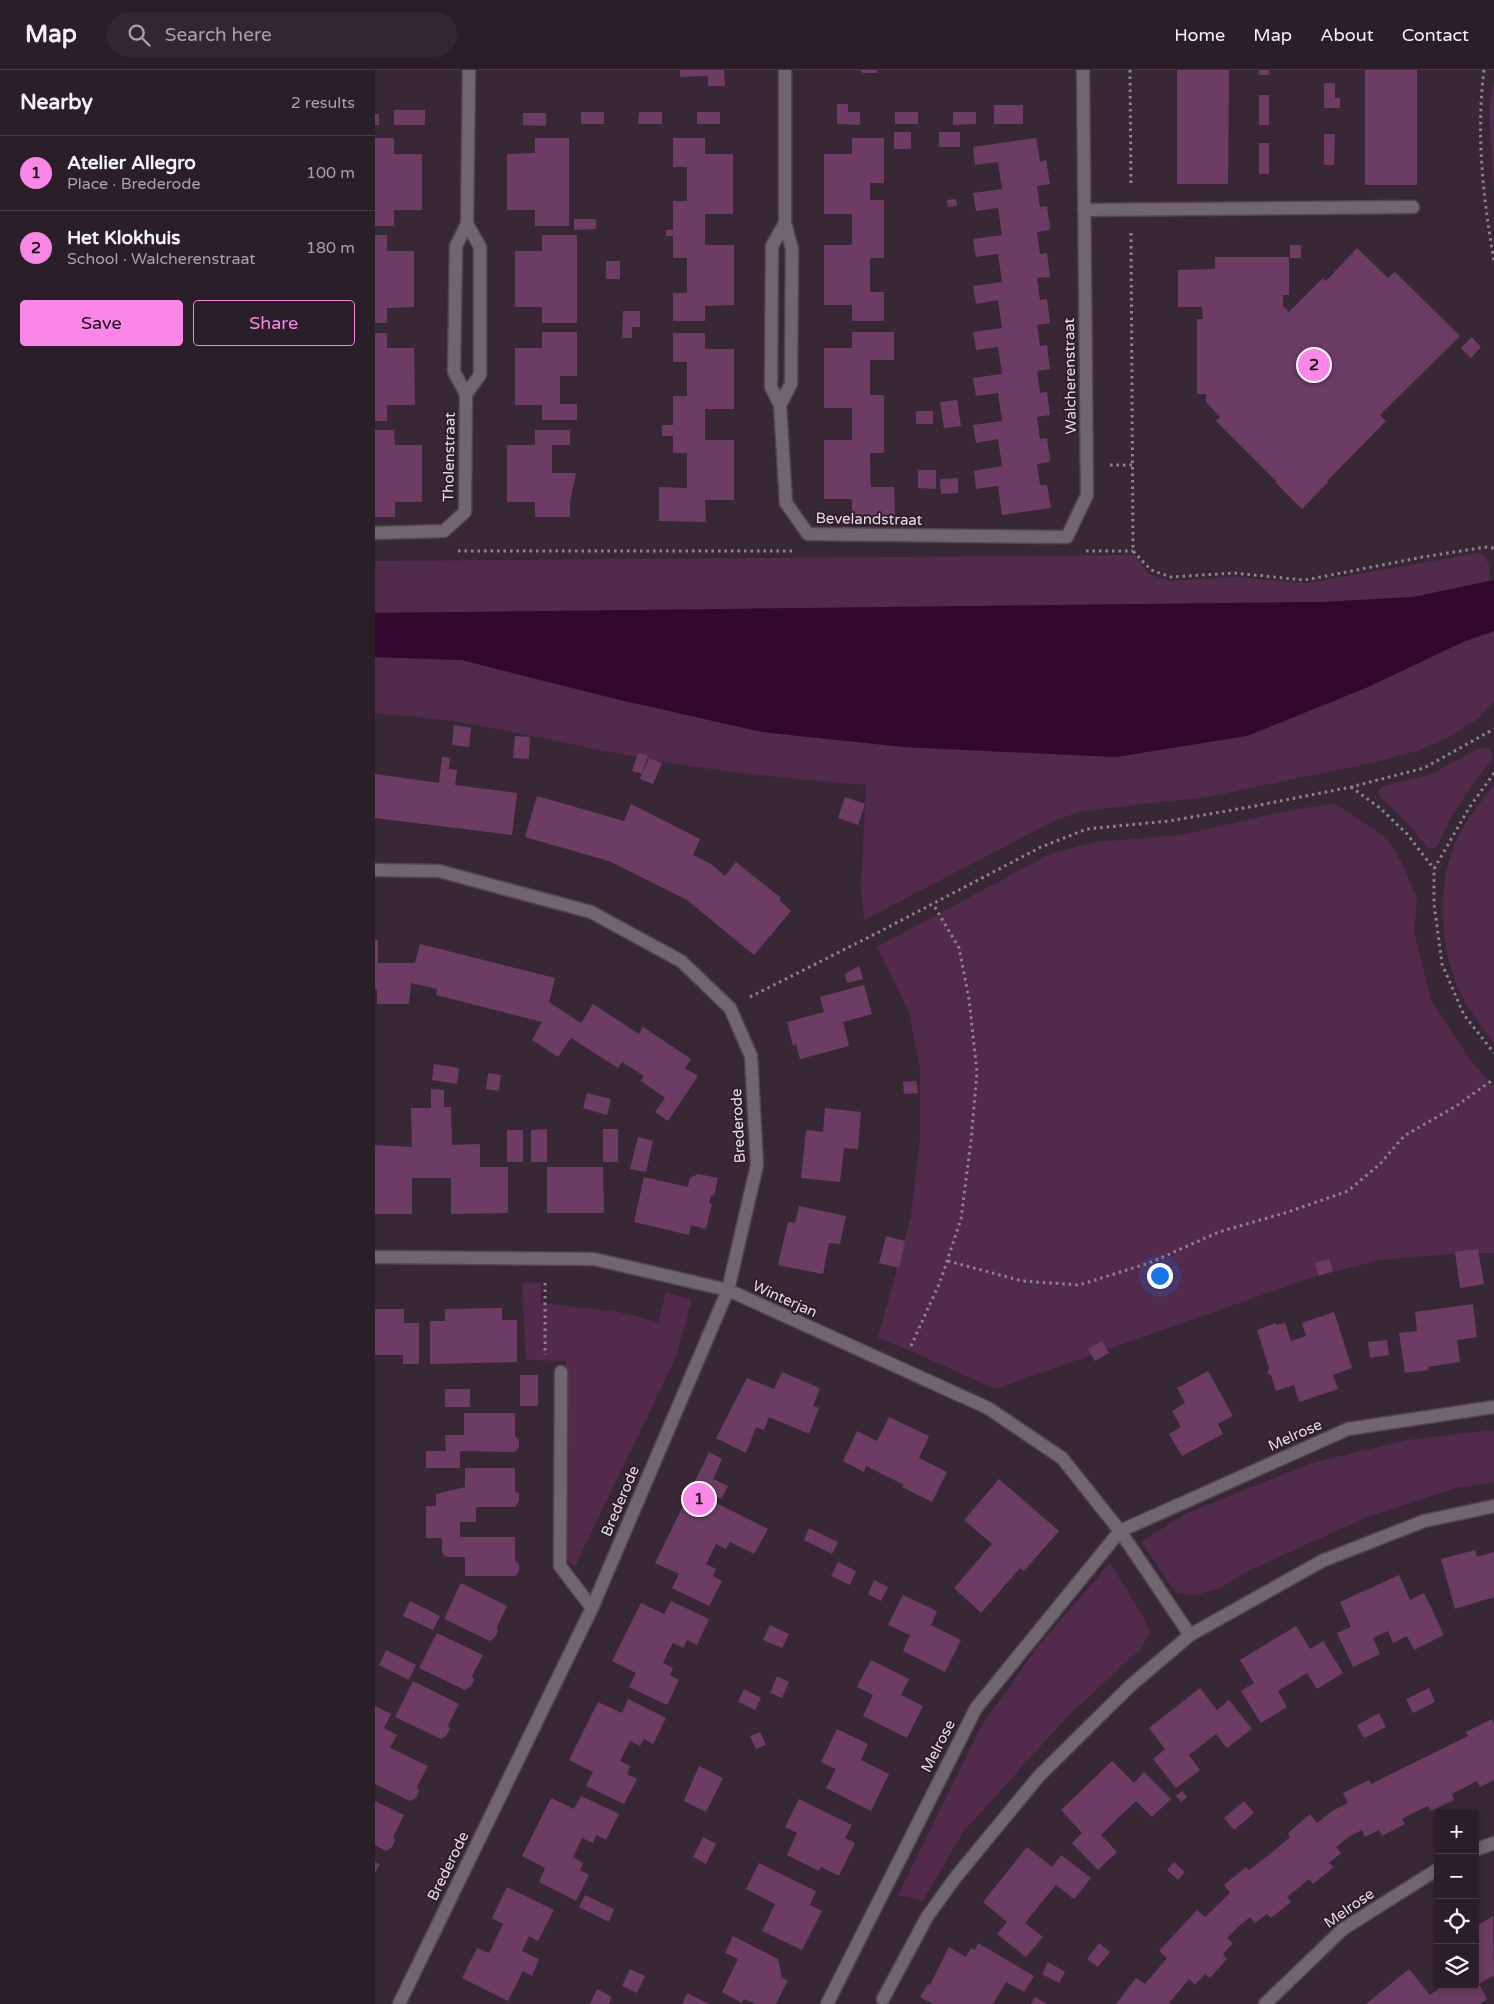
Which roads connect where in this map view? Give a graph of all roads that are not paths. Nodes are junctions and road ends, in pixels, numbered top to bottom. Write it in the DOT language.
graph roads {
  1 [pos="469,70"];
  2 [pos="785,70"];
  3 [pos="1083,70"];
  4 [pos="1413,207"];
  5 [pos="1084,210"];
  6 [pos="785,223"];
  7 [pos="467,224"];
  8 [pos="466,394"];
  9 [pos="780,405"];
  10 [pos="375,533"];
  11 [pos="1067,537"];
  12 [pos="375,870"];
  13 [pos="375,1257"];
  14 [pos="728,1290"];
  15 [pos="561,1372"];
  16 [pos="1494,1407"];
  17 [pos="1494,1506"];
  18 [pos="1120,1530"];
  19 [pos="592,1608"];
  20 [pos="1190,1635"];
  21 [pos="1494,1843"];
  22 [pos="1479,1849"];
  23 [pos="1434,1872"];
  24 [pos="883,1999"];
  25 [pos="399,2004"];
  26 [pos="827,2004"];
  27 [pos="1265,2004"];
  1 -- 7 [label="street, Tholenstraat"];
  2 -- 6 [label="street, Bevelandstraat"];
  3 -- 5 [label="street, Walcherenstraat"];
  4 -- 5 [label="street"];
  5 -- 11 [label="street, Walcherenstraat"];
  6 -- 9 [label="street, Bevelandstraat"];
  6 -- 9 [label="street, Bevelandstraat"];
  7 -- 8 [label="street, Tholenstraat"];
  7 -- 8 [label="street, Tholenstraat"];
  8 -- 10 [label="street, Tholenstraat"];
  9 -- 11 [label="street, Bevelandstraat"];
  12 -- 14 [label="street, Brederode"];
  13 -- 14 [label="street, Winterjan"];
  14 -- 18 [label="street, Winterjan"];
  14 -- 19 [label="street, Brederode"];
  15 -- 19 [label="street"];
  16 -- 18 [label="street, Melrose"];
  17 -- 20 [label="street"];
  18 -- 20 [label="street"];
  18 -- 26 [label="street, Melrose"];
  19 -- 25 [label="street, Brederode"];
  20 -- 24 [label="street"];
  21 -- 22 [label="street"];
  23 -- 27 [label="street, Melrose"];
}
